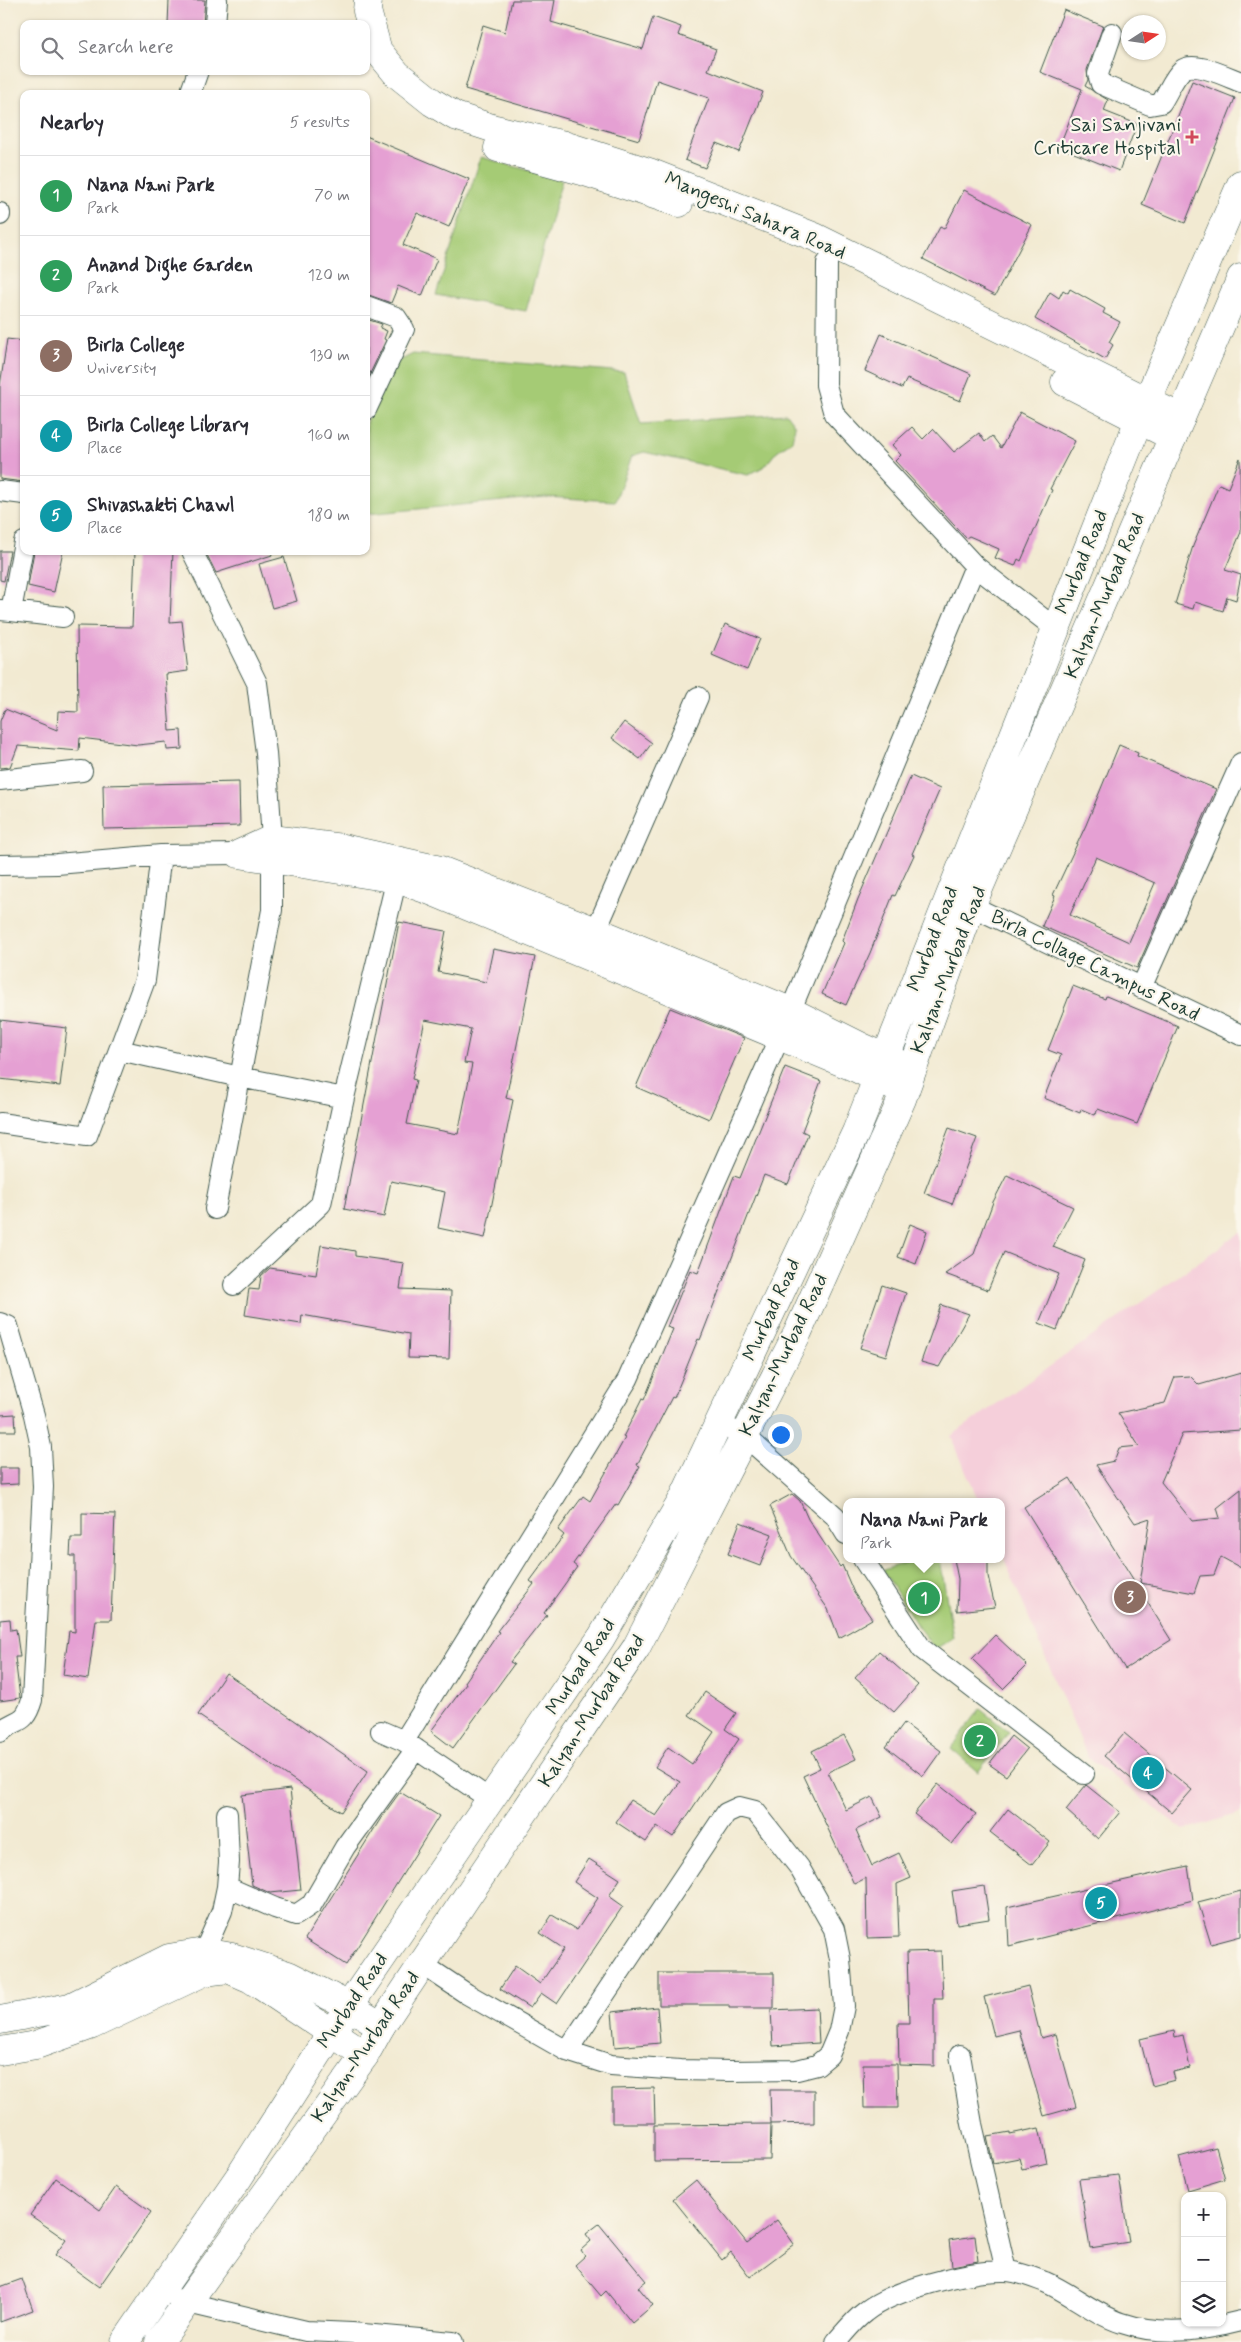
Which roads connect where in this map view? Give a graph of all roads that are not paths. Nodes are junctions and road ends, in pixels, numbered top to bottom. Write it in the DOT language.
graph roads {
  1 [pos="217,0"];
  2 [pos="353,0"];
  3 [pos="368,0"];
  4 [pos="215,20"];
  5 [pos="356,20"];
  6 [pos="369,20"];
  7 [pos="370,22"];
  8 [pos="1112,33"];
  9 [pos="370,62"];
  10 [pos="197,75"];
  11 [pos="1241,82"];
  12 [pos="191,90"];
  13 [pos="1241,184"];
  14 [pos="827,263"];
  15 [pos="1241,278"];
  16 [pos="370,307"];
  17 [pos="370,401"];
  18 [pos="1143,411"];
  19 [pos="1177,428"];
  20 [pos="0,490"];
  21 [pos="20,493"];
  22 [pos="21,555"];
  23 [pos="194,555"];
  24 [pos="975,566"];
  25 [pos="6,611"];
  26 [pos="63,617"];
  27 [pos="1056,629"];
  28 [pos="698,697"];
  29 [pos="1241,763"];
  30 [pos="82,770"];
  31 [pos="0,780"];
  32 [pos="272,849"];
  33 [pos="239,854"];
  34 [pos="161,855"];
  35 [pos="0,866"];
  36 [pos="399,870"];
  37 [pos="961,901"];
  38 [pos="591,943"];
  39 [pos="1141,988"];
  40 [pos="790,1011"];
  41 [pos="1241,1035"];
  42 [pos="780,1036"];
  43 [pos="119,1050"];
  44 [pos="882,1068"];
  45 [pos="240,1077"];
  46 [pos="908,1080"];
  47 [pos="344,1098"];
  48 [pos="0,1123"];
  49 [pos="215,1209"];
  50 [pos="234,1285"];
  51 [pos="0,1323"];
  52 [pos="719,1422"];
  53 [pos="745,1436"];
  54 [pos="843,1529"];
  55 [pos="866,1563"];
  56 [pos="381,1731"];
  57 [pos="0,1732"];
  58 [pos="410,1745"];
  59 [pos="1084,1774"];
  60 [pos="491,1800"];
  61 [pos="227,1814"];
  62 [pos="228,1887"];
  63 [pos="204,1952"];
  64 [pos="422,1964"];
  65 [pos="118,1998"];
  66 [pos="349,2006"];
  67 [pos="0,2020"];
  68 [pos="381,2026"];
  69 [pos="331,2034"];
  70 [pos="0,2051"];
  71 [pos="567,2051"];
  72 [pos="364,2055"];
  73 [pos="960,2055"];
  74 [pos="1006,2271"];
  75 [pos="159,2291"];
  76 [pos="188,2303"];
  77 [pos="1241,2321"];
  78 [pos="1221,2335"];
  79 [pos="350,2337"];
  80 [pos="125,2342"];
  81 [pos="159,2342"];
  82 [pos="452,2342"];
  83 [pos="836,2342"];
  1 -- 4 [label="street"];
  2 -- 5 [label="main road"];
  3 -- 6 [label="main road, Mangeshi Sahara Road"];
  7 -- 18 [label="main road, Mangeshi Sahara Road"];
  8 -- 11 [label="street"];
  9 -- 14 [label="main road, Mangeshi Sahara Road"];
  10 -- 12 [label="street"];
  13 -- 18 [label="main road, Murbad Road"];
  14 -- 18 [label="main road, Mangeshi Sahara Road"];
  14 -- 24 [label="street"];
  15 -- 19 [label="main road, Kalyan-Murbad Road"];
  16 -- 17 [label="street"];
  18 -- 19 [label="main road, Mangeshi Sahara Road"];
  18 -- 27 [label="main road, Murbad Road"];
  19 -- 37 [label="main road, Kalyan-Murbad Road"];
  20 -- 21 [label="street"];
  22 -- 25 [label="street"];
  23 -- 32 [label="street"];
  24 -- 27 [label="street"];
  24 -- 40 [label="street"];
  25 -- 26 [label="street"];
  27 -- 37 [label="main road, Murbad Road"];
  28 -- 38 [label="street"];
  29 -- 39 [label="street"];
  30 -- 31 [label="street"];
  32 -- 33 [label="main road"];
  32 -- 36 [label="main road"];
  32 -- 45 [label="street"];
  33 -- 34 [label="street"];
  34 -- 35 [label="street"];
  34 -- 43 [label="street"];
  36 -- 38 [label="main road"];
  36 -- 47 [label="street"];
  37 -- 39 [label="street, Birla Collage Campus Road"];
  37 -- 44 [label="main road, Murbad Road"];
  37 -- 46 [label="main road, Kalyan-Murbad Road"];
  38 -- 40 [label="main road"];
  38 -- 42 [label="main road"];
  39 -- 41 [label="street, Birla Collage Campus Road"];
  40 -- 42 [label="street"];
  40 -- 44 [label="main road"];
  42 -- 44 [label="main road"];
  42 -- 58 [label="street"];
  43 -- 45 [label="street"];
  43 -- 48 [label="street"];
  44 -- 46 [label="main road"];
  44 -- 52 [label="main road, Murbad Road"];
  45 -- 47 [label="street"];
  45 -- 49 [label="street"];
  46 -- 53 [label="main road, Kalyan-Murbad Road"];
  47 -- 50 [label="street"];
  51 -- 57 [label="street"];
  52 -- 53 [label="street"];
  52 -- 60 [label="main road, Murbad Road"];
  53 -- 54 [label="street"];
  53 -- 64 [label="main road, Kalyan-Murbad Road"];
  55 -- 59 [label="street"];
  56 -- 58 [label="street"];
  58 -- 60 [label="street"];
  58 -- 62 [label="street"];
  60 -- 66 [label="main road, Murbad Road"];
  61 -- 62 [label="street"];
  62 -- 63 [label="street"];
  63 -- 65 [label="main road"];
  63 -- 66 [label="main road"];
  64 -- 68 [label="main road, Kalyan-Murbad Road"];
  64 -- 71 [label="street"];
  65 -- 67 [label="main road"];
  65 -- 69 [label="main road"];
  65 -- 70 [label="main road"];
  66 -- 68 [label="main road"];
  66 -- 69 [label="main road, Murbad Road"];
  68 -- 72 [label="main road, Kalyan-Murbad Road"];
  69 -- 72 [label="main road"];
  69 -- 75 [label="main road, Murbad Road"];
  71 -- 71 [label="street"];
  72 -- 76 [label="main road, Kalyan-Murbad Road"];
  73 -- 74 [label="street"];
  74 -- 78 [label="street"];
  74 -- 83 [label="street"];
  75 -- 76 [label="street"];
  75 -- 80 [label="main road, Murbad Road"];
  76 -- 79 [label="street"];
  76 -- 81 [label="main road, Kalyan-Murbad Road"];
  77 -- 78 [label="street"];
  79 -- 82 [label="street"];
}
